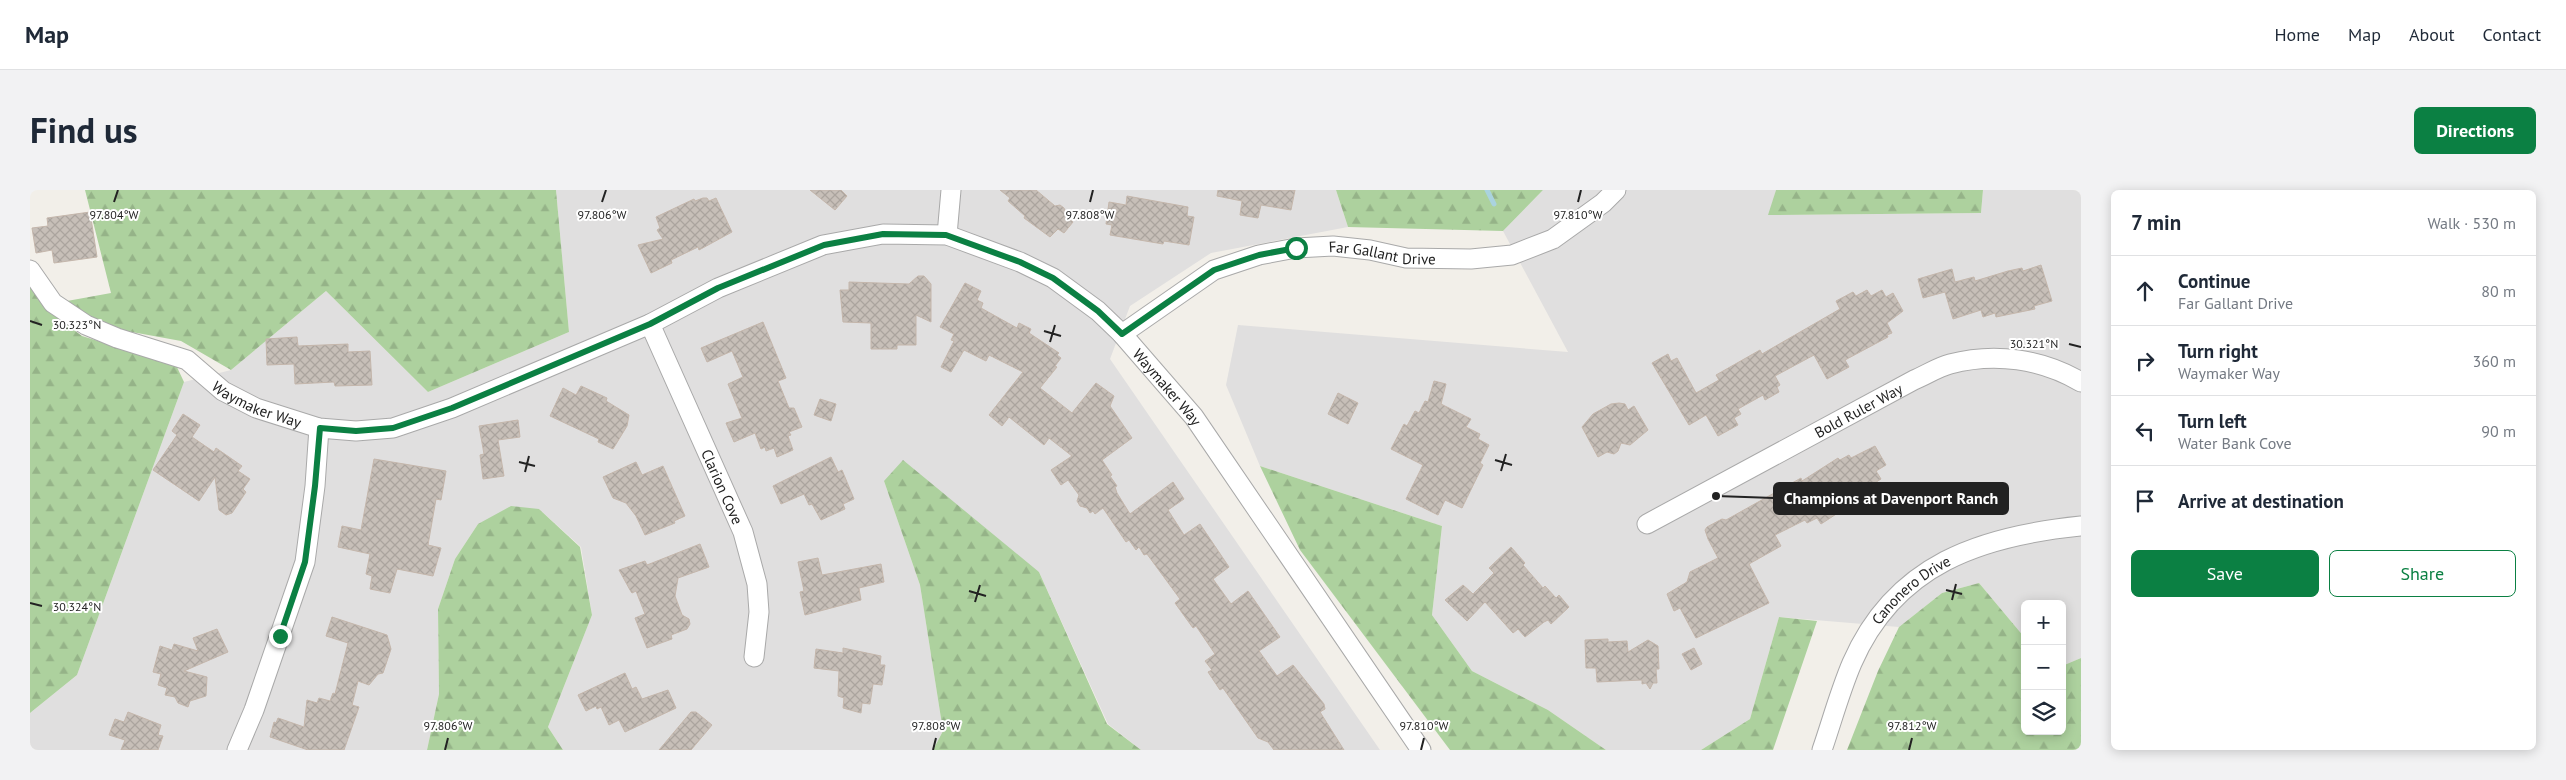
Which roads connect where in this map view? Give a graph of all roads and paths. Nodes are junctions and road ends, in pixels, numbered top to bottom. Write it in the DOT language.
graph roads {
  1 [pos="951,190"];
  2 [pos="1616,190"];
  3 [pos="946,235"];
  4 [pos="30,270"];
  5 [pos="650,324"];
  6 [pos="1122,334"];
  7 [pos="2081,382"];
  8 [pos="320,428"];
  9 [pos="1647,524"];
  10 [pos="2081,526"];
  11 [pos="754,657"];
  12 [pos="237,750"];
  13 [pos="1421,750"];
  14 [pos="1822,750"];
  1 -- 3 [label="street"];
  2 -- 6 [label="street, Far Gallant Drive"];
  3 -- 5 [label="street, Waymaker Way"];
  3 -- 6 [label="street, Waymaker Way"];
  4 -- 8 [label="street, Waymaker Way"];
  5 -- 8 [label="street, Waymaker Way"];
  5 -- 11 [label="street, Clarion Cove"];
  6 -- 13 [label="street, Waymaker Way"];
  7 -- 9 [label="street, Bold Ruler Way"];
  8 -- 12 [label="street"];
  10 -- 14 [label="street, Canonero Drive"];
}
